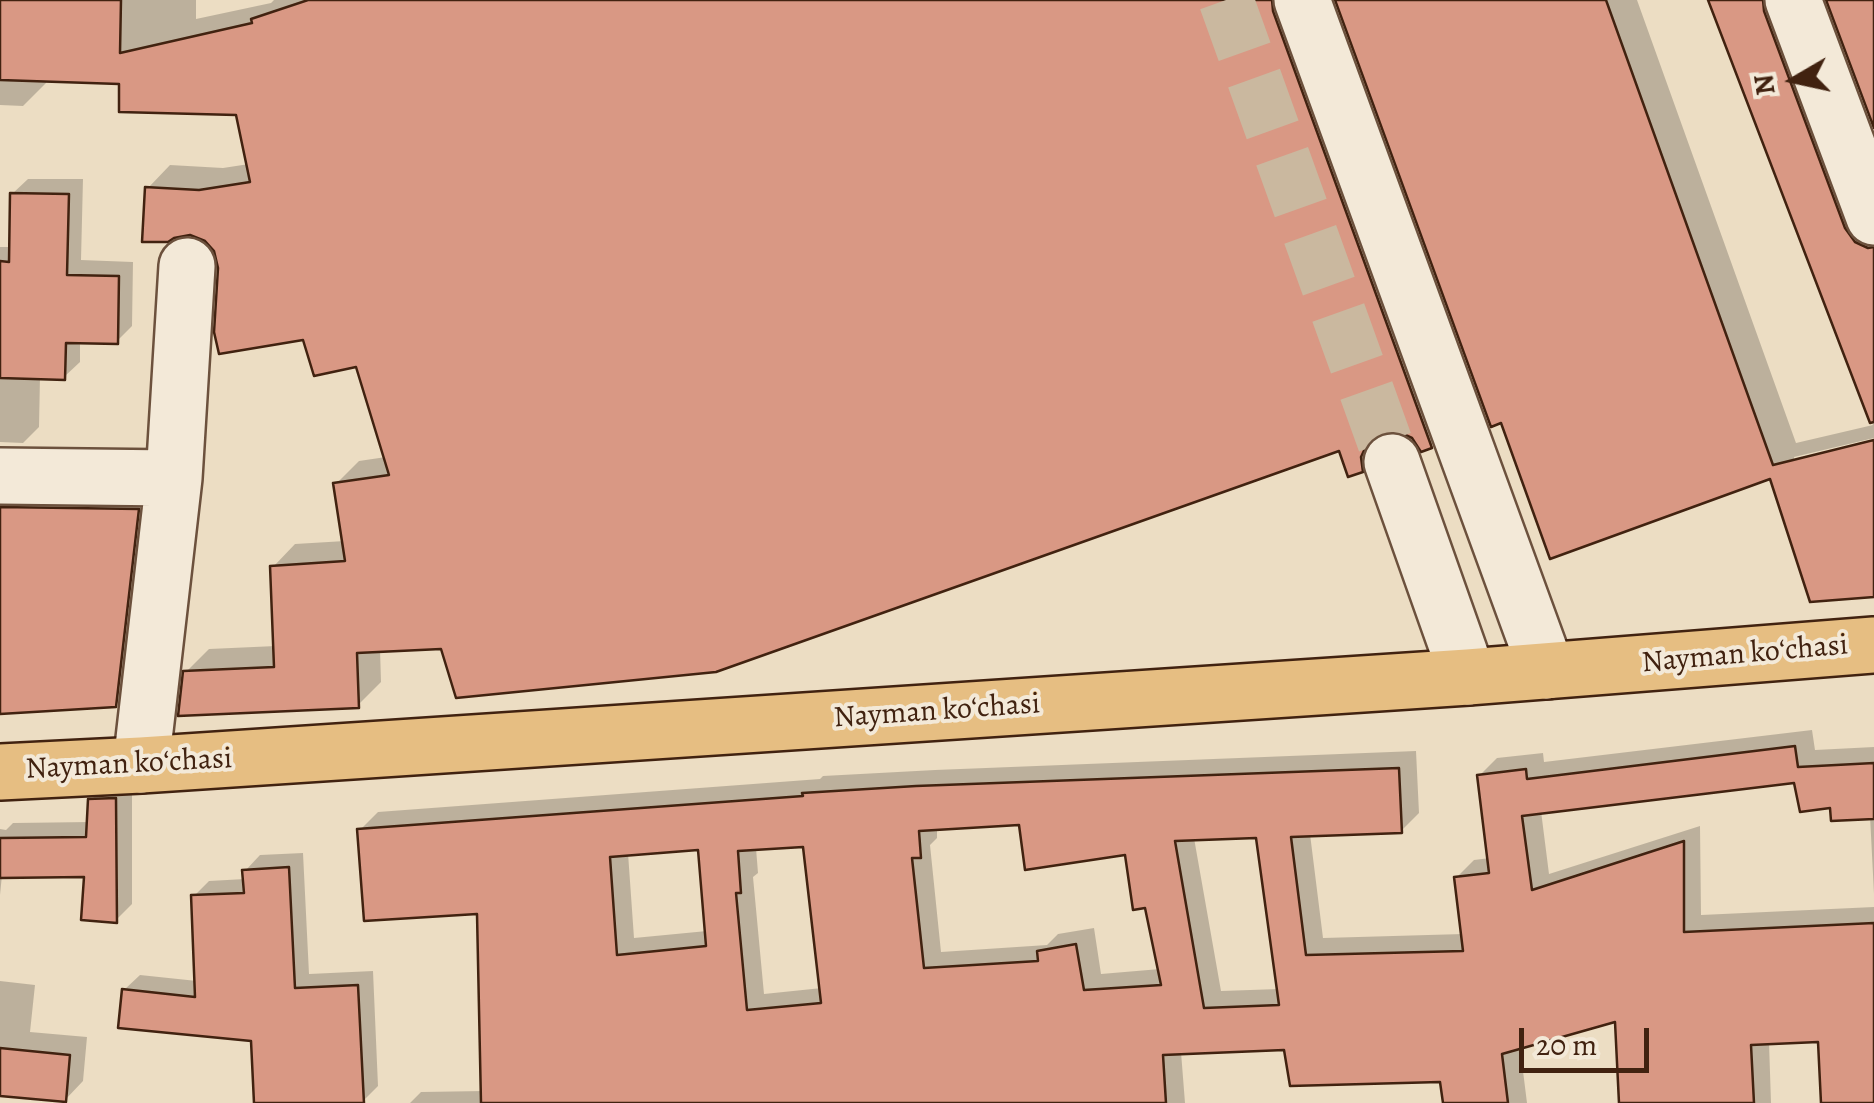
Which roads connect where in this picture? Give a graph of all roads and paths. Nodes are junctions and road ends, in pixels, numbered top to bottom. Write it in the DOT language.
graph roads {
  1 [pos="1302,0"];
  2 [pos="1794,0"];
  3 [pos="1874,217"];
  4 [pos="187,266"];
  5 [pos="1392,462"];
  6 [pos="0,476"];
  7 [pos="174,478"];
  8 [pos="1874,645"];
  9 [pos="1547,671"];
  10 [pos="1468,677"];
  11 [pos="141,765"];
  12 [pos="0,772"];
  1 -- 9 [label="street"];
  2 -- 3 [label="street"];
  4 -- 7 [label="street"];
  5 -- 10 [label="street"];
  6 -- 7 [label="street"];
  7 -- 11 [label="street"];
  8 -- 9 [label="main road, Nayman koʻchasi"];
  9 -- 10 [label="main road, Nayman koʻchasi"];
  10 -- 11 [label="main road, Nayman koʻchasi"];
  11 -- 12 [label="main road, Nayman koʻchasi"];
}
